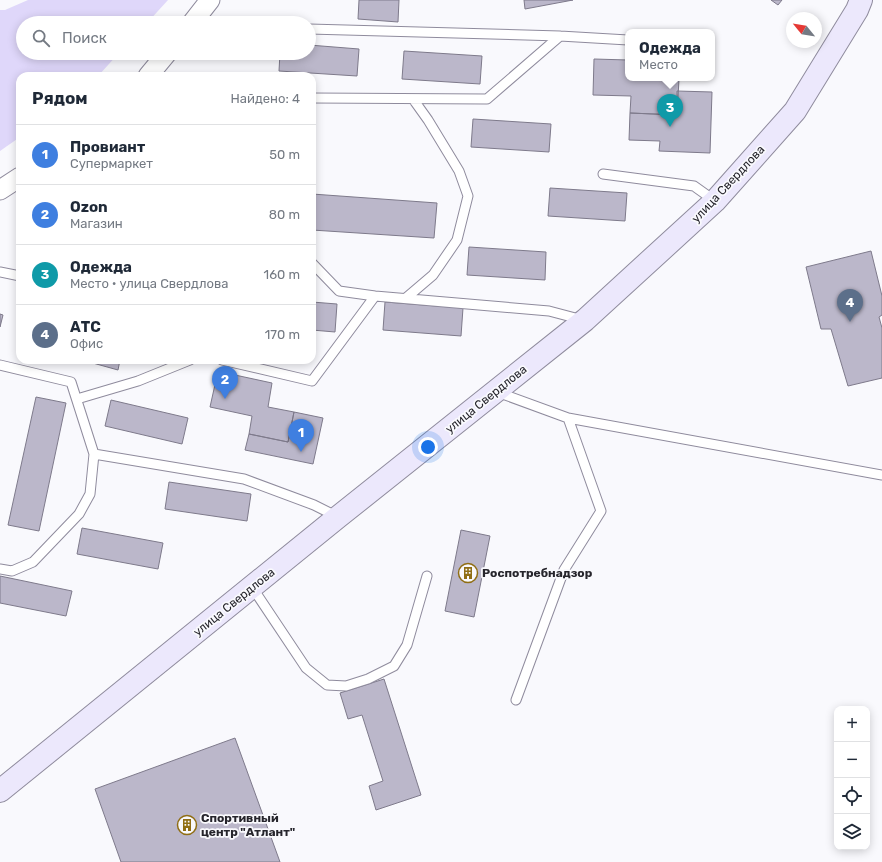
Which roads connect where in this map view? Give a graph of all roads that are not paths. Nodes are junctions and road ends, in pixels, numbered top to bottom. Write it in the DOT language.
graph roads {
  1 [pos="210,0"];
  2 [pos="862,0"];
  3 [pos="197,16"];
  4 [pos="316,29"];
  5 [pos="560,36"];
  6 [pos="625,40"];
  7 [pos="161,60"];
  8 [pos="151,72"];
  9 [pos="316,98"];
  10 [pos="413,99"];
  11 [pos="603,174"];
  12 [pos="16,180"];
  13 [pos="0,190"];
  14 [pos="716,201"];
  15 [pos="316,267"];
  16 [pos="0,272"];
  17 [pos="16,275"];
  18 [pos="375,296"];
  19 [pos="406,298"];
  20 [pos="585,320"];
  21 [pos="180,364"];
  22 [pos="239,364"];
  23 [pos="0,365"];
  24 [pos="495,392"];
  25 [pos="77,399"];
  26 [pos="568,418"];
  27 [pos="94,454"];
  28 [pos="882,475"];
  29 [pos="338,517"];
  30 [pos="0,569"];
  31 [pos="428,576"];
  32 [pos="252,587"];
  33 [pos="516,700"];
  34 [pos="0,791"];
  1 -- 3 [label="street"];
  2 -- 14 [label="main road, улица Свердлова"];
  4 -- 5 [label="lane"];
  5 -- 6 [label="lane"];
  5 -- 10 [label="lane"];
  7 -- 8 [label="street"];
  9 -- 10 [label="lane"];
  10 -- 19 [label="lane"];
  11 -- 14 [label="lane"];
  12 -- 13 [label="street"];
  14 -- 20 [label="main road, улица Свердлова"];
  15 -- 18 [label="lane"];
  16 -- 17 [label="lane"];
  18 -- 19 [label="lane"];
  18 -- 22 [label="lane"];
  19 -- 20 [label="lane"];
  20 -- 24 [label="main road, улица Свердлова"];
  21 -- 25 [label="lane"];
  23 -- 25 [label="lane"];
  24 -- 26 [label="lane"];
  24 -- 29 [label="main road, улица Свердлова"];
  25 -- 27 [label="lane"];
  26 -- 28 [label="lane"];
  26 -- 33 [label="lane"];
  27 -- 29 [label="lane"];
  27 -- 30 [label="lane"];
  29 -- 32 [label="main road, улица Свердлова"];
  31 -- 32 [label="lane"];
  32 -- 34 [label="main road, улица Свердлова"];
}
